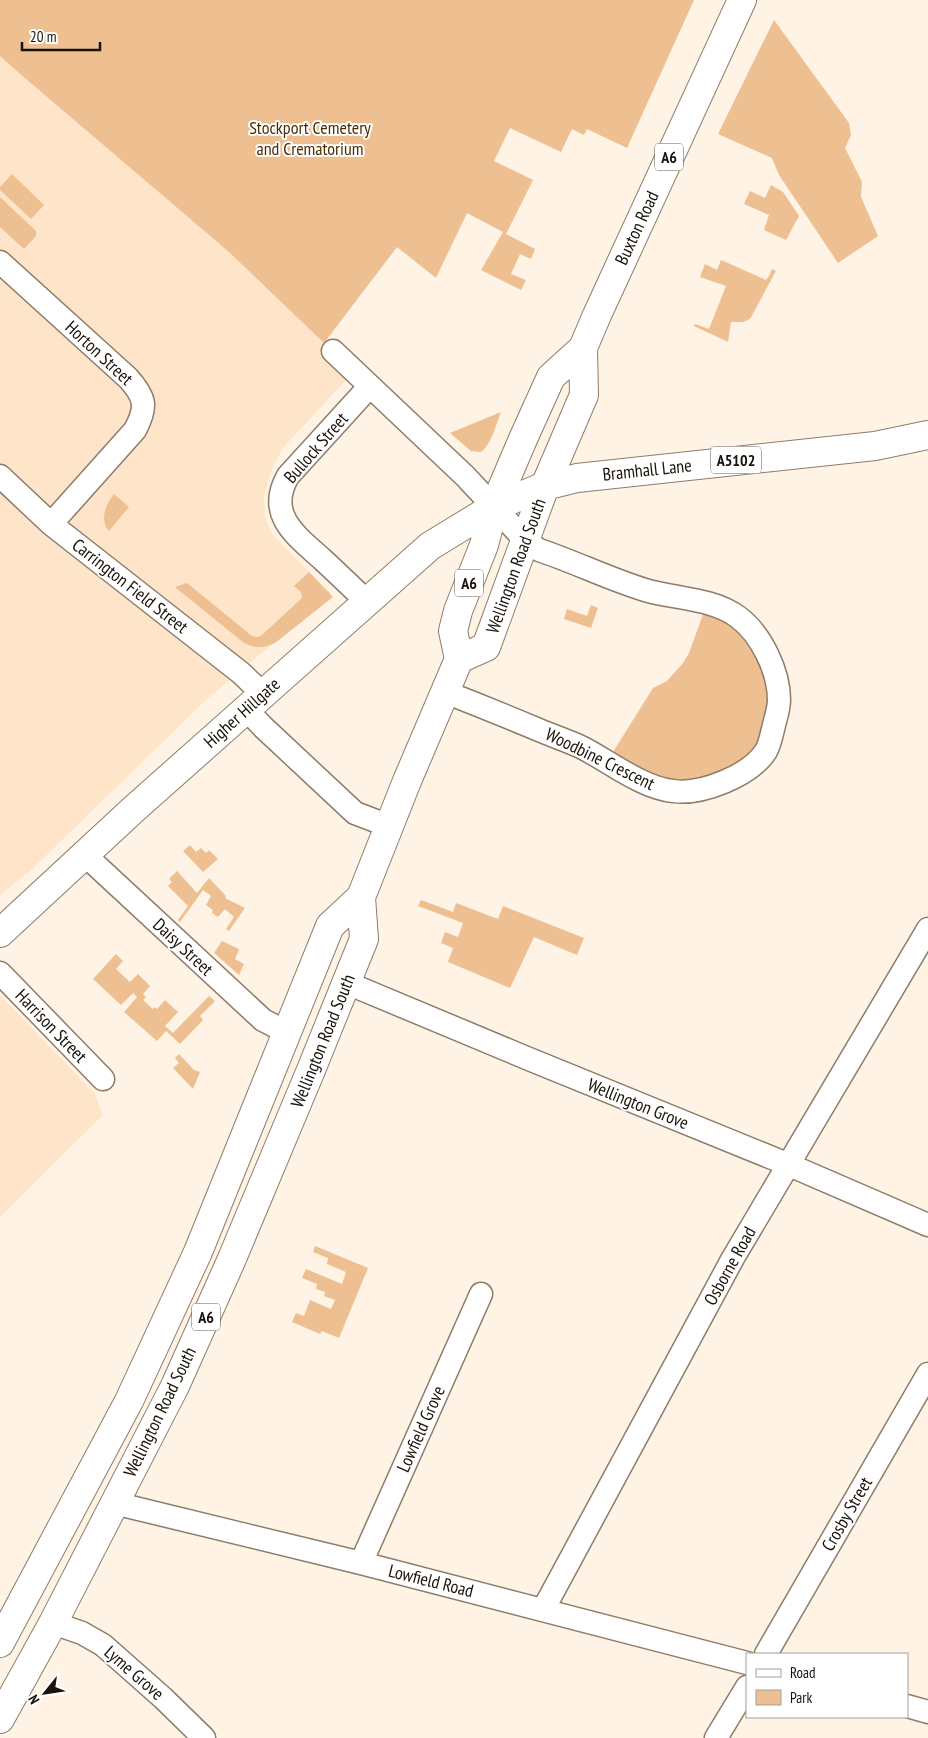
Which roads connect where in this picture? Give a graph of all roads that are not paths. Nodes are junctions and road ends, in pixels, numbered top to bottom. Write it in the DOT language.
graph roads {
  1 [pos="742,0"];
  2 [pos="0,262"];
  3 [pos="583,348"];
  4 [pos="333,351"];
  5 [pos="370,386"];
  6 [pos="928,435"];
  7 [pos="0,476"];
  8 [pos="545,486"];
  9 [pos="494,507"];
  10 [pos="51,524"];
  11 [pos="526,542"];
  12 [pos="367,602"];
  13 [pos="459,659"];
  14 [pos="445,692"];
  15 [pos="255,702"];
  16 [pos="389,826"];
  17 [pos="85,855"];
  18 [pos="360,898"];
  19 [pos="928,929"];
  20 [pos="0,933"];
  21 [pos="0,973"];
  22 [pos="347,983"];
  23 [pos="286,1032"];
  24 [pos="103,1079"];
  25 [pos="787,1164"];
  26 [pos="928,1225"];
  27 [pos="481,1294"];
  28 [pos="928,1374"];
  29 [pos="114,1503"];
  30 [pos="361,1563"];
  31 [pos="543,1610"];
  32 [pos="53,1624"];
  33 [pos="0,1643"];
  34 [pos="767,1653"];
  35 [pos="746,1662"];
  36 [pos="746,1689"];
  37 [pos="908,1706"];
  38 [pos="928,1712"];
  39 [pos="0,1719"];
  40 [pos="204,1738"];
  41 [pos="716,1738"];
  1 -- 3 [label="main road, Buxton Road / A6"];
  2 -- 10 [label="street, Horton Street"];
  3 -- 8 [label="main road, Buxton Road / A6"];
  3 -- 9 [label="main road, Buxton Road / A6"];
  4 -- 5 [label="street"];
  5 -- 9 [label="street"];
  5 -- 12 [label="street, Bullock Street"];
  6 -- 8 [label="main road, Bramhall Lane / A5102"];
  7 -- 10 [label="street, Carrington Field Street"];
  8 -- 9 [label="main road, Bramhall Lane"];
  8 -- 11 [label="main road, Wellington Road South / A6"];
  9 -- 11 [label="street"];
  9 -- 12 [label="main road, Higher Hillgate"];
  9 -- 13 [label="main road, A6"];
  10 -- 15 [label="street, Carrington Field Street"];
  11 -- 13 [label="main road, Wellington Road South / A6"];
  11 -- 14 [label="street, Woodbine Crescent"];
  12 -- 15 [label="main road, Higher Hillgate"];
  13 -- 14 [label="main road, Wellington Road South / A6"];
  14 -- 16 [label="main road, Wellington Road South / A6"];
  15 -- 16 [label="street, Carrington Field Street"];
  15 -- 17 [label="main road, Higher Hillgate"];
  16 -- 18 [label="main road, Wellington Road South / A6"];
  17 -- 20 [label="main road, Higher Hillgate"];
  17 -- 23 [label="street, Daisy Street"];
  18 -- 22 [label="main road, Wellington Road South / A6"];
  18 -- 23 [label="main road, Wellington Road South / A6"];
  19 -- 25 [label="street, Osborne Road"];
  21 -- 24 [label="street, Harrison Street"];
  22 -- 25 [label="street, Wellington Grove"];
  22 -- 29 [label="main road, Wellington Road South / A6"];
  23 -- 33 [label="main road, Wellington Road South / A6"];
  25 -- 26 [label="street, Wellington Grove"];
  25 -- 31 [label="street, Osborne Road"];
  27 -- 30 [label="street, Lowfield Grove"];
  28 -- 34 [label="street, Crosby Street"];
  29 -- 30 [label="street, Lowfield Road"];
  29 -- 32 [label="main road, Wellington Road South / A6"];
  30 -- 31 [label="street, Lowfield Road"];
  31 -- 35 [label="street, Lowfield Road"];
  32 -- 39 [label="main road, Wellington Road South / A6"];
  32 -- 40 [label="street, Lyme Grove"];
  36 -- 41 [label="street"];
  37 -- 38 [label="street"];
}
